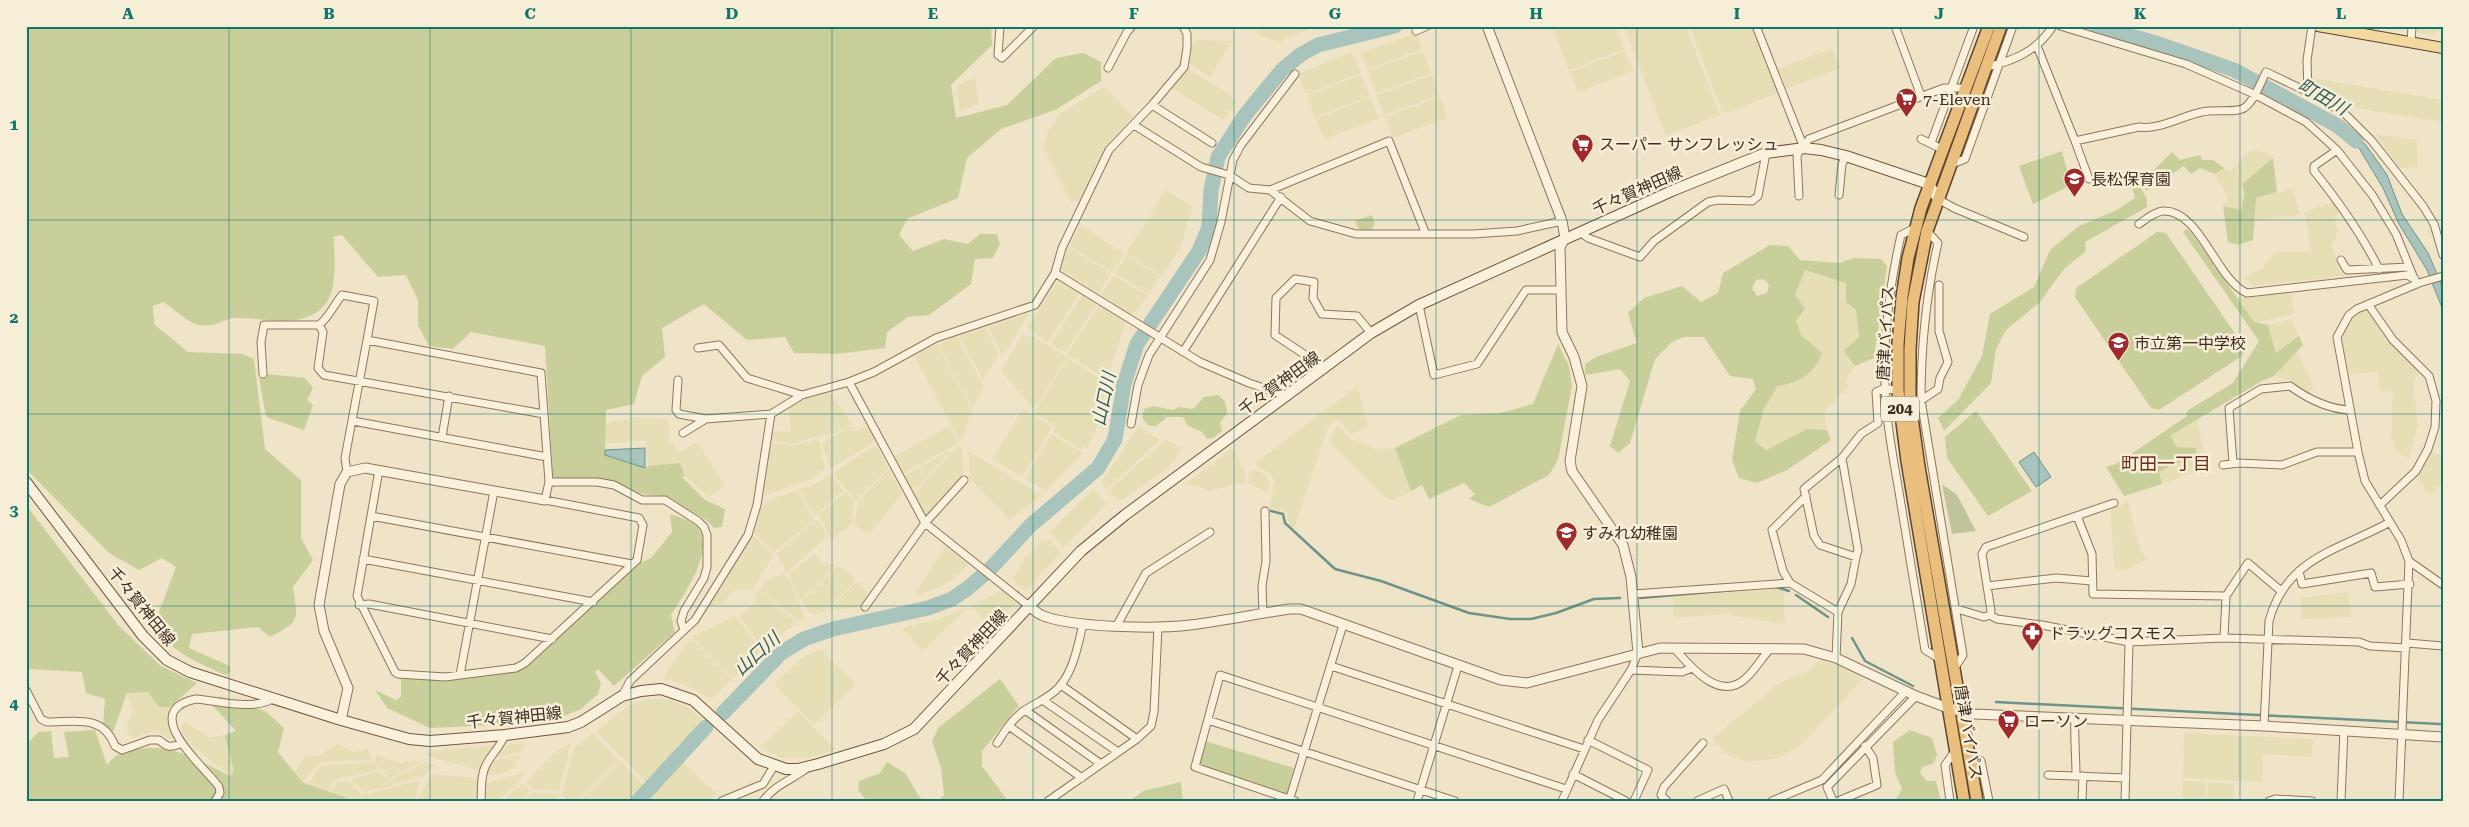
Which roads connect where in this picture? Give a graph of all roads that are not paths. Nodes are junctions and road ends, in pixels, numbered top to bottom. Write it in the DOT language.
graph roads {
  1 [pos="1000,26"];
  2 [pos="1034,26"];
  3 [pos="1132,26"];
  4 [pos="1183,26"];
  5 [pos="1427,26"];
  6 [pos="1487,26"];
  7 [pos="1756,26"];
  8 [pos="1895,26"];
  9 [pos="1974,26"];
  10 [pos="1989,26"];
  11 [pos="2001,26"];
  12 [pos="2013,26"];
  13 [pos="2053,26"];
  14 [pos="2060,26"];
  15 [pos="2312,26"];
  16 [pos="2318,26"];
  17 [pos="2412,26"];
  18 [pos="1416,31"];
  19 [pos="2411,42"];
  20 [pos="2037,46"];
  21 [pos="2443,48"];
  22 [pos="2000,64"];
  23 [pos="1986,67"];
  24 [pos="1108,68"];
  25 [pos="1295,74"];
  26 [pos="1952,87"];
  27 [pos="1965,88"];
  28 [pos="2308,92"];
  29 [pos="2254,94"];
  30 [pos="1921,96"];
  31 [pos="1152,105"];
  32 [pos="1134,125"];
  33 [pos="1922,139"];
  34 [pos="2074,141"];
  35 [pos="1212,143"];
  36 [pos="1931,143"];
  37 [pos="1804,148"];
  38 [pos="1942,148"];
  39 [pos="2338,150"];
  40 [pos="1766,153"];
  41 [pos="1846,156"];
  42 [pos="1952,164"];
  43 [pos="1229,175"];
  44 [pos="2089,179"];
  45 [pos="1929,184"];
  46 [pos="1270,190"];
  47 [pos="1799,196"];
  48 [pos="1839,196"];
  49 [pos="1281,197"];
  50 [pos="1938,199"];
  51 [pos="1562,221"];
  52 [pos="2139,224"];
  53 [pos="1915,228"];
  54 [pos="1425,232"];
  55 [pos="1580,232"];
  56 [pos="2024,237"];
  57 [pos="1565,238"];
  58 [pos="2443,255"];
  59 [pos="2341,260"];
  60 [pos="2409,267"];
  61 [pos="2379,269"];
  62 [pos="1055,273"];
  63 [pos="2413,276"];
  64 [pos="2443,276"];
  65 [pos="2419,283"];
  66 [pos="1939,285"];
  67 [pos="1560,290"];
  68 [pos="2368,304"];
  69 [pos="1419,305"];
  70 [pos="319,325"];
  71 [pos="1371,333"];
  72 [pos="1161,339"];
  73 [pos="368,340"];
  74 [pos="698,348"];
  75 [pos="1183,352"];
  76 [pos="1325,368"];
  77 [pos="262,374"];
  78 [pos="361,380"];
  79 [pos="678,380"];
  80 [pos="849,382"];
  81 [pos="1885,388"];
  82 [pos="1898,391"];
  83 [pos="802,395"];
  84 [pos="449,396"];
  85 [pos="1286,396"];
  86 [pos="1916,402"];
  87 [pos="2350,410"];
  88 [pos="544,414"];
  89 [pos="771,414"];
  90 [pos="706,419"];
  91 [pos="353,421"];
  92 [pos="1131,424"];
  93 [pos="683,433"];
  94 [pos="442,437"];
  95 [pos="2358,452"];
  96 [pos="547,457"];
  97 [pos="1842,458"];
  98 [pos="2233,463"];
  99 [pos="2223,465"];
  100 [pos="379,470"];
  101 [pos="347,472"];
  102 [pos="964,480"];
  103 [pos="26,482"];
  104 [pos="549,482"];
  105 [pos="494,491"];
  106 [pos="1806,496"];
  107 [pos="545,500"];
  108 [pos="2114,503"];
  109 [pos="2380,505"];
  110 [pos="1265,512"];
  111 [pos="371,516"];
  112 [pos="2077,516"];
  113 [pos="2390,522"];
  114 [pos="925,523"];
  115 [pos="1210,532"];
  116 [pos="486,537"];
  117 [pos="1856,557"];
  118 [pos="363,559"];
  119 [pos="2409,561"];
  120 [pos="632,564"];
  121 [pos="2299,571"];
  122 [pos="478,581"];
  123 [pos="2092,581"];
  124 [pos="1790,583"];
  125 [pos="2410,584"];
  126 [pos="2443,585"];
  127 [pos="1987,586"];
  128 [pos="2281,591"];
  129 [pos="1633,594"];
  130 [pos="1954,596"];
  131 [pos="2226,596"];
  132 [pos="1941,597"];
  133 [pos="593,602"];
  134 [pos="360,605"];
  135 [pos="1029,606"];
  136 [pos="865,607"];
  137 [pos="1957,609"];
  138 [pos="1838,612"];
  139 [pos="1262,613"];
  140 [pos="1990,615"];
  141 [pos="470,623"];
  142 [pos="1083,624"];
  143 [pos="1117,625"];
  144 [pos="1343,625"];
  145 [pos="1158,627"];
  146 [pos="684,630"];
  147 [pos="2224,638"];
  148 [pos="2268,638"];
  149 [pos="552,639"];
  150 [pos="2129,642"];
  151 [pos="2406,646"];
  152 [pos="2443,646"];
  153 [pos="1674,648"];
  154 [pos="1771,648"];
  155 [pos="1638,653"];
  156 [pos="1836,658"];
  157 [pos="1940,659"];
  158 [pos="1331,666"];
  159 [pos="1458,666"];
  160 [pos="1692,668"];
  161 [pos="1953,669"];
  162 [pos="1631,670"];
  163 [pos="460,675"];
  164 [pos="1061,686"];
  165 [pos="26,690"];
  166 [pos="1906,691"];
  167 [pos="622,696"];
  168 [pos="1916,696"];
  169 [pos="274,698"];
  170 [pos="1044,701"];
  171 [pos="1446,704"];
  172 [pos="1318,707"];
  173 [pos="1948,708"];
  174 [pos="1025,710"];
  175 [pos="1960,712"];
  176 [pos="2075,718"];
  177 [pos="2264,718"];
  178 [pos="341,720"];
  179 [pos="1208,720"];
  180 [pos="2127,720"];
  181 [pos="1009,726"];
  182 [pos="2344,730"];
  183 [pos="505,735"];
  184 [pos="2402,735"];
  185 [pos="2443,736"];
  186 [pos="1137,739"];
  187 [pos="1588,740"];
  188 [pos="997,743"];
  189 [pos="1703,743"];
  190 [pos="180,744"];
  191 [pos="1434,745"];
  192 [pos="1866,746"];
  193 [pos="1584,749"];
  194 [pos="1304,751"];
  195 [pos="1955,751"];
  196 [pos="1118,752"];
  197 [pos="1968,752"];
  198 [pos="1101,764"];
  199 [pos="774,766"];
  200 [pos="808,767"];
  201 [pos="1573,774"];
  202 [pos="2048,775"];
  203 [pos="2080,776"];
  204 [pos="1082,778"];
  205 [pos="2126,778"];
  206 [pos="1566,789"];
  207 [pos="1420,790"];
  208 [pos="1291,800"];
  209 [pos="215,801"];
  210 [pos="481,801"];
  211 [pos="722,801"];
  212 [pos="763,801"];
  213 [pos="1048,801"];
  214 [pos="1416,801"];
  215 [pos="1455,801"];
  216 [pos="1562,801"];
  217 [pos="1626,801"];
  218 [pos="1634,801"];
  219 [pos="1667,801"];
  220 [pos="1697,801"];
  221 [pos="1729,801"];
  222 [pos="1772,801"];
  223 [pos="1832,801"];
  224 [pos="1838,801"];
  225 [pos="1950,801"];
  226 [pos="1964,801"];
  227 [pos="1977,801"];
  228 [pos="1988,801"];
  229 [pos="2082,801"];
  230 [pos="2126,801"];
  231 [pos="2269,801"];
  232 [pos="2312,801"];
  233 [pos="2341,801"];
  234 [pos="2400,801"];
  1 -- 2 [label="street"];
  3 -- 24 [label="street"];
  4 -- 31 [label="street"];
  5 -- 18 [label="street"];
  6 -- 51 [label="street"];
  7 -- 37 [label="street"];
  8 -- 30 [label="street"];
  9 -- 26 [label="street"];
  10 -- 27 [label="highway, 唐津バイパス / 204"];
  11 -- 23 [label="highway, 唐津バイパス / 204"];
  12 -- 22 [label="street"];
  13 -- 20 [label="street"];
  14 -- 29 [label="street"];
  15 -- 28 [label="street"];
  16 -- 19 [label="main road"];
  17 -- 19 [label="street"];
  19 -- 21 [label="main road"];
  20 -- 22 [label="street"];
  20 -- 34 [label="street"];
  22 -- 23 [label="street"];
  22 -- 42 [label="street"];
  23 -- 42 [label="highway, 唐津バイパス / 204"];
  25 -- 43 [label="street"];
  26 -- 27 [label="street"];
  26 -- 30 [label="street"];
  26 -- 36 [label="street"];
  27 -- 38 [label="highway, 唐津バイパス / 204"];
  28 -- 29 [label="street"];
  28 -- 58 [label="street"];
  29 -- 34 [label="street"];
  29 -- 39 [label="street"];
  30 -- 37 [label="street"];
  31 -- 32 [label="street"];
  31 -- 35 [label="street"];
  32 -- 43 [label="street"];
  32 -- 62 [label="street"];
  33 -- 36 [label="street"];
  34 -- 44 [label="street"];
  36 -- 38 [label="street"];
  37 -- 40 [label="main road, 千々賀神田線"];
  37 -- 41 [label="main road, 千々賀神田線"];
  37 -- 47 [label="street"];
  38 -- 45 [label="highway, 唐津バイパス / 204"];
  39 -- 60 [label="street"];
  39 -- 61 [label="street"];
  40 -- 55 [label="main road, 千々賀神田線"];
  40 -- 55 [label="street"];
  41 -- 45 [label="main road, 千々賀神田線"];
  41 -- 48 [label="street"];
  42 -- 50 [label="highway, 唐津バイパス / 204"];
  43 -- 46 [label="street"];
  43 -- 72 [label="street"];
  45 -- 50 [label="main road"];
  45 -- 53 [label="highway, 唐津バイパス / 204"];
  46 -- 49 [label="street"];
  46 -- 54 [label="street"];
  49 -- 54 [label="street"];
  49 -- 75 [label="street"];
  50 -- 56 [label="street"];
  50 -- 86 [label="highway, 唐津バイパス / 204"];
  51 -- 54 [label="street"];
  51 -- 57 [label="street"];
  52 -- 63 [label="street"];
  53 -- 81 [label="street"];
  53 -- 82 [label="highway, 唐津バイパス / 204"];
  55 -- 57 [label="main road, 千々賀神田線"];
  57 -- 67 [label="street"];
  57 -- 69 [label="main road, 千々賀神田線"];
  59 -- 61 [label="street"];
  60 -- 61 [label="street"];
  60 -- 63 [label="street"];
  62 -- 72 [label="street"];
  62 -- 80 [label="street"];
  63 -- 65 [label="street"];
  64 -- 65 [label="street"];
  65 -- 68 [label="street"];
  66 -- 86 [label="street"];
  67 -- 69 [label="street"];
  67 -- 129 [label="street"];
  68 -- 87 [label="street"];
  68 -- 109 [label="street"];
  69 -- 71 [label="main road, 千々賀神田線"];
  70 -- 73 [label="street"];
  70 -- 77 [label="street"];
  70 -- 78 [label="street"];
  71 -- 76 [label="main road, 千々賀神田線"];
  71 -- 76 [label="street"];
  72 -- 75 [label="street"];
  72 -- 92 [label="street"];
  73 -- 78 [label="street"];
  73 -- 88 [label="street"];
  74 -- 83 [label="street"];
  75 -- 85 [label="street"];
  76 -- 85 [label="main road, 千々賀神田線"];
  78 -- 84 [label="street"];
  78 -- 91 [label="street"];
  79 -- 90 [label="street"];
  80 -- 83 [label="street"];
  80 -- 114 [label="street"];
  81 -- 82 [label="street"];
  81 -- 97 [label="street"];
  81 -- 157 [label="street"];
  82 -- 157 [label="highway, 唐津バイパス / 204"];
  83 -- 89 [label="street"];
  84 -- 88 [label="street"];
  84 -- 94 [label="street"];
  85 -- 135 [label="main road, 千々賀神田線"];
  86 -- 130 [label="street"];
  86 -- 132 [label="highway, 唐津バイパス / 204"];
  87 -- 95 [label="street"];
  87 -- 98 [label="street"];
  88 -- 96 [label="street"];
  89 -- 90 [label="street"];
  89 -- 146 [label="street"];
  90 -- 93 [label="street"];
  91 -- 94 [label="street"];
  91 -- 101 [label="street"];
  94 -- 96 [label="street"];
  95 -- 98 [label="street"];
  95 -- 109 [label="street"];
  96 -- 104 [label="street"];
  97 -- 106 [label="street"];
  97 -- 117 [label="street"];
  98 -- 99 [label="street"];
  100 -- 101 [label="street"];
  100 -- 105 [label="street"];
  100 -- 111 [label="street"];
  101 -- 178 [label="street"];
  102 -- 114 [label="street"];
  103 -- 169 [label="main road, 千々賀神田線"];
  104 -- 107 [label="street"];
  104 -- 146 [label="street"];
  105 -- 107 [label="street"];
  105 -- 116 [label="street"];
  106 -- 117 [label="street"];
  106 -- 124 [label="street"];
  107 -- 120 [label="street"];
  108 -- 112 [label="street"];
  109 -- 113 [label="street"];
  110 -- 139 [label="street"];
  111 -- 116 [label="street"];
  111 -- 118 [label="street"];
  112 -- 123 [label="street"];
  112 -- 127 [label="street"];
  113 -- 119 [label="street"];
  113 -- 121 [label="street"];
  114 -- 135 [label="street"];
  114 -- 136 [label="street"];
  115 -- 143 [label="street"];
  116 -- 120 [label="street"];
  116 -- 122 [label="street"];
  117 -- 138 [label="street"];
  118 -- 122 [label="street"];
  118 -- 134 [label="street"];
  119 -- 125 [label="street"];
  119 -- 126 [label="street"];
  120 -- 133 [label="street"];
  121 -- 125 [label="street"];
  121 -- 128 [label="street"];
  122 -- 133 [label="street"];
  122 -- 141 [label="street"];
  123 -- 127 [label="street"];
  123 -- 131 [label="street"];
  124 -- 129 [label="street"];
  124 -- 138 [label="street"];
  125 -- 151 [label="street"];
  127 -- 140 [label="street"];
  128 -- 131 [label="street"];
  128 -- 148 [label="street"];
  129 -- 155 [label="street"];
  130 -- 132 [label="street"];
  130 -- 137 [label="street"];
  131 -- 147 [label="street"];
  132 -- 161 [label="highway, 唐津バイパス / 204"];
  133 -- 149 [label="street"];
  134 -- 141 [label="street"];
  134 -- 163 [label="street"];
  135 -- 142 [label="street"];
  135 -- 200 [label="main road, 千々賀神田線"];
  137 -- 140 [label="street"];
  137 -- 161 [label="street"];
  138 -- 156 [label="street"];
  139 -- 144 [label="street"];
  139 -- 145 [label="street"];
  140 -- 150 [label="street"];
  141 -- 149 [label="street"];
  141 -- 163 [label="street"];
  142 -- 143 [label="street"];
  142 -- 164 [label="street"];
  143 -- 145 [label="street"];
  144 -- 158 [label="street"];
  144 -- 159 [label="street"];
  145 -- 186 [label="street"];
  146 -- 167 [label="street"];
  147 -- 148 [label="street"];
  147 -- 150 [label="street"];
  148 -- 151 [label="street"];
  148 -- 177 [label="street"];
  149 -- 163 [label="street"];
  150 -- 180 [label="street"];
  151 -- 152 [label="street"];
  151 -- 184 [label="street"];
  153 -- 154 [label="street"];
  153 -- 155 [label="street"];
  153 -- 160 [label="street"];
  154 -- 156 [label="street"];
  154 -- 160 [label="street"];
  155 -- 159 [label="street"];
  155 -- 162 [label="street"];
  156 -- 166 [label="street"];
  157 -- 173 [label="highway, 唐津バイパス / 204"];
  158 -- 171 [label="street"];
  158 -- 172 [label="street"];
  159 -- 171 [label="street"];
  160 -- 162 [label="street"];
  161 -- 175 [label="highway, 唐津バイパス / 204"];
  162 -- 187 [label="street"];
  164 -- 170 [label="street"];
  164 -- 186 [label="street"];
  165 -- 190 [label="street"];
  166 -- 168 [label="street"];
  166 -- 222 [label="street"];
  167 -- 183 [label="main road, 千々賀神田線"];
  167 -- 199 [label="main road, 千々賀神田線"];
  168 -- 173 [label="street"];
  168 -- 192 [label="street"];
  169 -- 178 [label="main road, 千々賀神田線"];
  169 -- 190 [label="street"];
  170 -- 174 [label="street"];
  170 -- 196 [label="street"];
  171 -- 191 [label="street"];
  171 -- 193 [label="street"];
  172 -- 179 [label="street"];
  172 -- 191 [label="street"];
  172 -- 194 [label="street"];
  173 -- 175 [label="street"];
  173 -- 195 [label="highway, 唐津バイパス / 204"];
  174 -- 181 [label="street"];
  174 -- 198 [label="street"];
  175 -- 176 [label="street"];
  175 -- 197 [label="highway, 唐津バイパス / 204"];
  176 -- 180 [label="street"];
  176 -- 203 [label="street"];
  177 -- 180 [label="street"];
  177 -- 182 [label="street"];
  178 -- 183 [label="main road, 千々賀神田線"];
  179 -- 194 [label="street"];
  179 -- 208 [label="street"];
  180 -- 205 [label="street"];
  181 -- 188 [label="street"];
  181 -- 204 [label="street"];
  182 -- 184 [label="street"];
  182 -- 233 [label="street"];
  183 -- 210 [label="street"];
  184 -- 185 [label="street"];
  184 -- 234 [label="street"];
  186 -- 196 [label="street"];
  187 -- 193 [label="street"];
  187 -- 218 [label="street"];
  189 -- 219 [label="street"];
  190 -- 209 [label="street"];
  191 -- 206 [label="street"];
  191 -- 207 [label="street"];
  192 -- 223 [label="street"];
  192 -- 224 [label="street"];
  193 -- 201 [label="street"];
  194 -- 207 [label="street"];
  194 -- 208 [label="street"];
  195 -- 225 [label="street"];
  195 -- 226 [label="highway, 唐津バイパス / 204"];
  196 -- 198 [label="street"];
  197 -- 227 [label="highway, 唐津バイパス / 204"];
  197 -- 228 [label="street"];
  198 -- 204 [label="street"];
  199 -- 200 [label="main road, 千々賀神田線"];
  199 -- 211 [label="street"];
  200 -- 212 [label="street"];
  201 -- 206 [label="street"];
  201 -- 217 [label="street"];
  202 -- 203 [label="street"];
  203 -- 205 [label="street"];
  203 -- 229 [label="street"];
  204 -- 213 [label="street"];
  205 -- 230 [label="street"];
  206 -- 216 [label="street"];
  207 -- 214 [label="street"];
  207 -- 215 [label="street"];
  220 -- 221 [label="street"];
  231 -- 232 [label="street"];
}
